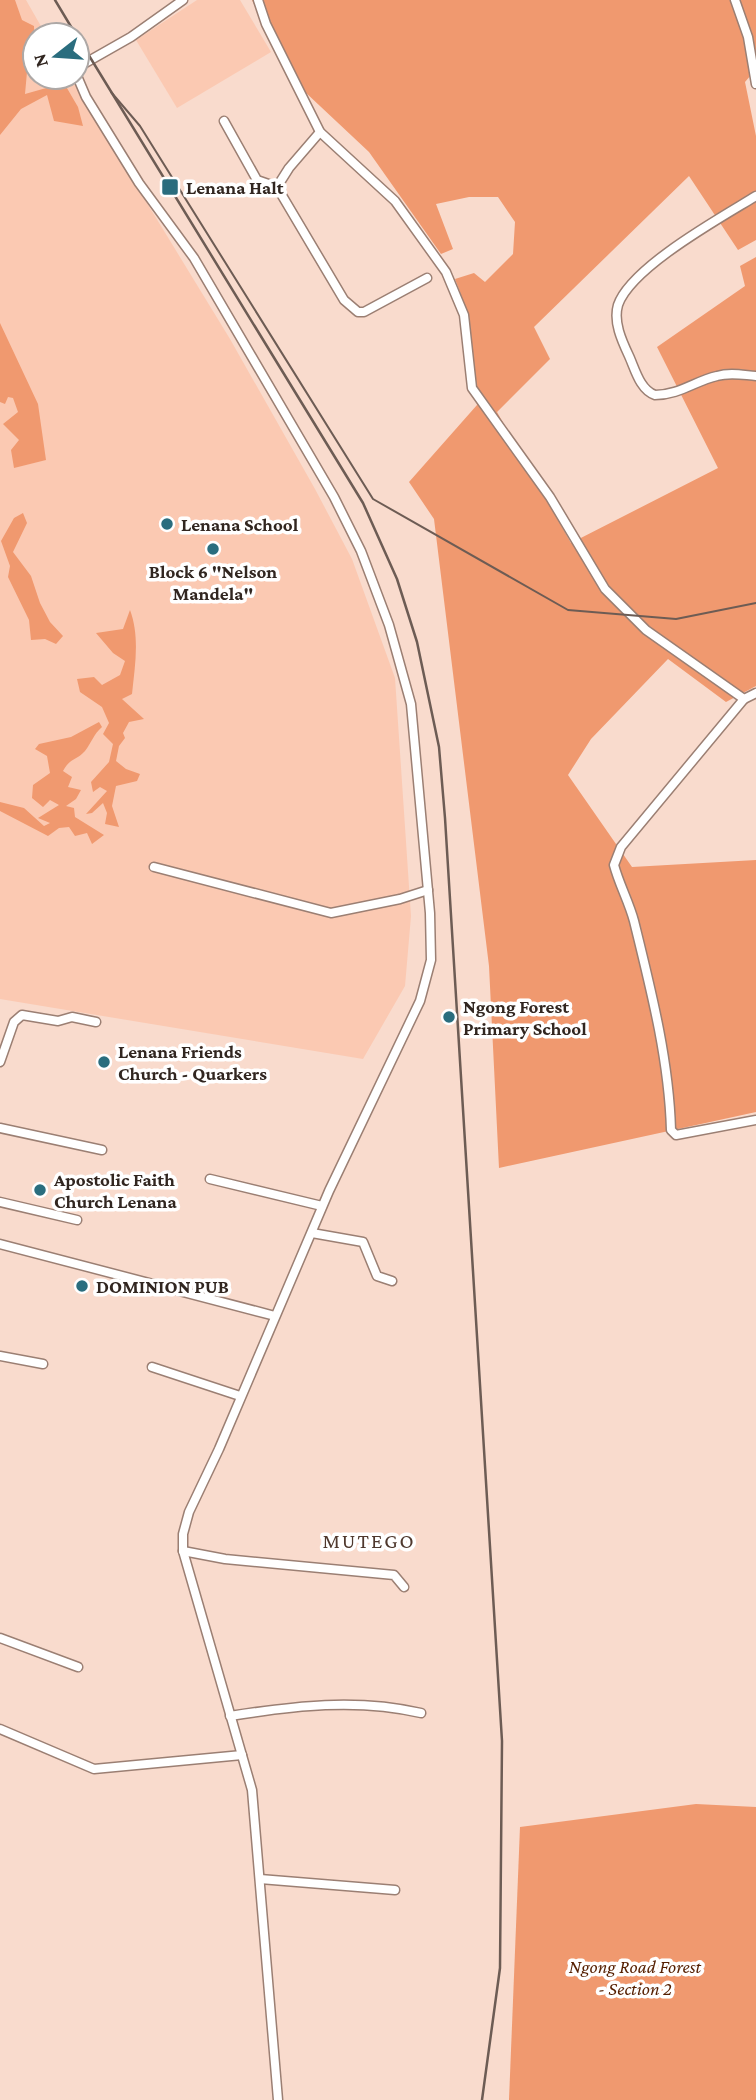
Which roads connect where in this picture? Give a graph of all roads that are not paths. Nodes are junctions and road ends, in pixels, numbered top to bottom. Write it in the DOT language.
graph roads {
  1 [pos="183,0"];
  2 [pos="258,0"];
  3 [pos="735,0"];
  4 [pos="91,60"];
  5 [pos="756,84"];
  6 [pos="84,91"];
  7 [pos="224,121"];
  8 [pos="320,132"];
  9 [pos="277,187"];
  10 [pos="756,196"];
  11 [pos="427,278"];
  12 [pos="756,376"];
  13 [pos="756,693"];
  14 [pos="744,699"];
  15 [pos="154,867"];
  16 [pos="428,890"];
  17 [pos="96,1022"];
  18 [pos="0,1062"];
  19 [pos="756,1120"];
  20 [pos="0,1128"];
  21 [pos="102,1150"];
  22 [pos="210,1179"];
  23 [pos="0,1202"];
  24 [pos="323,1206"];
  25 [pos="77,1220"];
  26 [pos="312,1233"];
  27 [pos="0,1244"];
  28 [pos="392,1281"];
  29 [pos="275,1316"];
  30 [pos="0,1356"];
  31 [pos="43,1364"];
  32 [pos="152,1367"];
  33 [pos="240,1396"];
  34 [pos="183,1551"];
  35 [pos="404,1587"];
  36 [pos="0,1638"];
  37 [pos="78,1667"];
  38 [pos="421,1713"];
  39 [pos="230,1716"];
  40 [pos="0,1729"];
  41 [pos="242,1755"];
  42 [pos="260,1879"];
  43 [pos="395,1890"];
  44 [pos="278,2100"];
  1 -- 4 [label="street"];
  2 -- 8 [label="street"];
  3 -- 5 [label="street"];
  6 -- 16 [label="street"];
  7 -- 9 [label="street"];
  8 -- 9 [label="street"];
  8 -- 14 [label="street"];
  9 -- 11 [label="street"];
  10 -- 12 [label="street"];
  13 -- 14 [label="street"];
  14 -- 19 [label="street"];
  15 -- 16 [label="street"];
  16 -- 24 [label="street"];
  17 -- 18 [label="street"];
  20 -- 21 [label="street"];
  22 -- 24 [label="street"];
  23 -- 25 [label="street"];
  24 -- 26 [label="street"];
  26 -- 28 [label="street"];
  26 -- 29 [label="street"];
  27 -- 29 [label="street"];
  29 -- 33 [label="street"];
  30 -- 31 [label="street"];
  32 -- 33 [label="street"];
  33 -- 34 [label="street"];
  34 -- 35 [label="street"];
  34 -- 39 [label="street"];
  36 -- 37 [label="street"];
  38 -- 39 [label="street"];
  39 -- 41 [label="street"];
  40 -- 41 [label="street"];
  41 -- 42 [label="street"];
  42 -- 43 [label="street"];
  42 -- 44 [label="street"];
}
